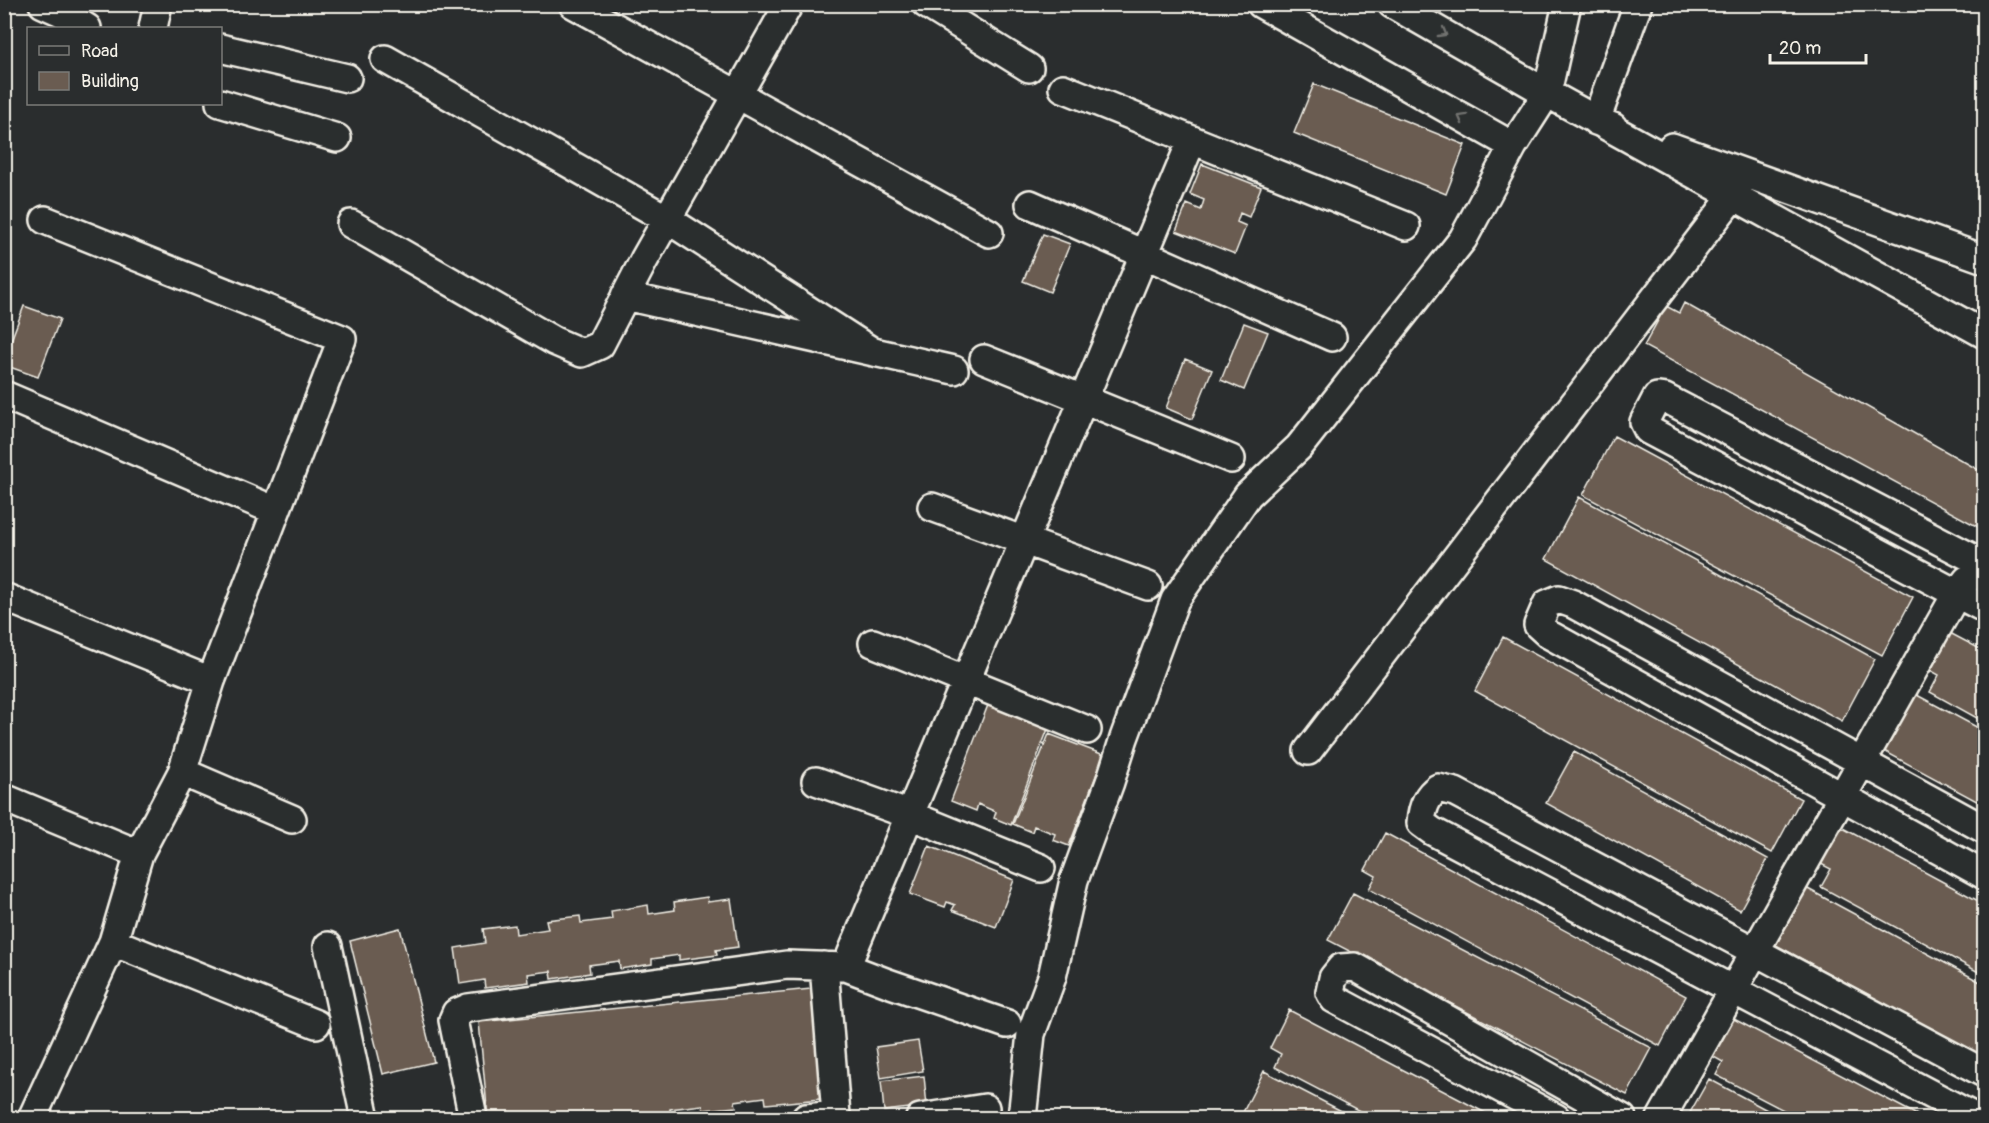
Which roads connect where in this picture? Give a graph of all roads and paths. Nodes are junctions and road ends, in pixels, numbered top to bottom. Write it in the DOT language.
graph roads {
  1 [pos="44,4"];
  2 [pos="158,4"];
  3 [pos="573,4"];
  4 [pos="789,4"];
  5 [pos="926,4"];
  6 [pos="1261,4"];
  7 [pos="1392,4"];
  8 [pos="1567,4"];
  9 [pos="1638,4"];
  10 [pos="85,27"];
  11 [pos="153,27"];
  12 [pos="222,48"];
  13 [pos="385,59"];
  14 [pos="1029,68"];
  15 [pos="347,78"];
  16 [pos="1064,88"];
  17 [pos="1547,93"];
  18 [pos="738,95"];
  19 [pos="222,104"];
  20 [pos="1596,121"];
  21 [pos="337,138"];
  22 [pos="1192,140"];
  23 [pos="1513,146"];
  24 [pos="1733,196"];
  25 [pos="1030,204"];
  26 [pos="667,219"];
  27 [pos="45,220"];
  28 [pos="351,224"];
  29 [pos="1406,226"];
  30 [pos="989,233"];
  31 [pos="1145,254"];
  32 [pos="1984,259"];
  33 [pos="625,296"];
  34 [pos="1984,334"];
  35 [pos="1332,337"];
  36 [pos="873,352"];
  37 [pos="984,359"];
  38 [pos="954,370"];
  39 [pos="4,395"];
  40 [pos="1083,400"];
  41 [pos="1231,459"];
  42 [pos="932,507"];
  43 [pos="276,512"];
  44 [pos="1024,541"];
  45 [pos="1983,560"];
  46 [pos="1148,586"];
  47 [pos="1957,593"];
  48 [pos="4,597"];
  49 [pos="1984,608"];
  50 [pos="873,643"];
  51 [pos="211,681"];
  52 [pos="966,681"];
  53 [pos="1087,730"];
  54 [pos="1308,751"];
  55 [pos="1861,761"];
  56 [pos="182,772"];
  57 [pos="816,781"];
  58 [pos="1842,795"];
  59 [pos="4,798"];
  60 [pos="909,815"];
  61 [pos="292,819"];
  62 [pos="1984,829"];
  63 [pos="139,854"];
  64 [pos="1041,868"];
  65 [pos="1984,875"];
  66 [pos="113,942"];
  67 [pos="328,946"];
  68 [pos="1755,951"];
  69 [pos="835,966"];
  70 [pos="1732,990"];
  71 [pos="316,1024"];
  72 [pos="1007,1024"];
  73 [pos="1984,1073"];
  74 [pos="985,1108"];
  75 [pos="836,1117"];
  76 [pos="34,1118"];
  77 [pos="365,1119"];
  78 [pos="473,1119"];
  79 [pos="806,1119"];
  80 [pos="920,1119"];
  81 [pos="1022,1119"];
  82 [pos="1556,1119"];
  83 [pos="1622,1119"];
  84 [pos="1661,1119"];
  85 [pos="1976,1119"];
  1 -- 10 [label="street"];
  2 -- 11 [label="street"];
  3 -- 18 [label="street"];
  4 -- 18 [label="street"];
  5 -- 14 [label="street"];
  23 -- 6 [label="street, one-way"];
  7 -- 17 [label="street, one-way"];
  8 -- 17 [label="street"];
  9 -- 20 [label="street"];
  12 -- 15 [label="street"];
  13 -- 26 [label="street"];
  16 -- 22 [label="street"];
  17 -- 20 [label="street"];
  17 -- 23 [label="street"];
  18 -- 26 [label="street"];
  18 -- 30 [label="street"];
  19 -- 21 [label="street"];
  20 -- 24 [label="street"];
  20 -- 32 [label="street"];
  22 -- 29 [label="street"];
  22 -- 31 [label="street"];
  23 -- 81 [label="street"];
  24 -- 34 [label="street"];
  24 -- 54 [label="street"];
  25 -- 31 [label="street"];
  26 -- 33 [label="street"];
  26 -- 36 [label="street"];
  27 -- 43 [label="street"];
  28 -- 33 [label="street"];
  31 -- 35 [label="street"];
  31 -- 40 [label="street"];
  33 -- 36 [label="street"];
  36 -- 38 [label="street"];
  37 -- 40 [label="street"];
  39 -- 43 [label="street"];
  40 -- 41 [label="street"];
  40 -- 44 [label="street"];
  42 -- 44 [label="street"];
  43 -- 51 [label="street"];
  44 -- 46 [label="street"];
  44 -- 52 [label="street"];
  45 -- 47 [label="street"];
  45 -- 47 [label="street"];
  47 -- 49 [label="street"];
  47 -- 55 [label="street"];
  48 -- 51 [label="street"];
  50 -- 52 [label="street"];
  51 -- 56 [label="street"];
  52 -- 53 [label="street"];
  52 -- 60 [label="street"];
  55 -- 58 [label="street"];
  55 -- 58 [label="street"];
  55 -- 62 [label="street"];
  56 -- 61 [label="street"];
  56 -- 63 [label="street"];
  57 -- 60 [label="street"];
  58 -- 65 [label="street"];
  58 -- 68 [label="street"];
  59 -- 63 [label="street"];
  60 -- 64 [label="street"];
  60 -- 69 [label="street"];
  63 -- 66 [label="street"];
  66 -- 71 [label="street"];
  66 -- 76 [label="street"];
  67 -- 77 [label="street"];
  68 -- 70 [label="street"];
  68 -- 70 [label="street"];
  68 -- 73 [label="street"];
  69 -- 72 [label="street"];
  69 -- 75 [label="street"];
  69 -- 78 [label="street"];
  70 -- 84 [label="street"];
  70 -- 85 [label="street"];
  74 -- 80 [label="street"];
  75 -- 79 [label="street"];
  82 -- 83 [label="street"];
}
